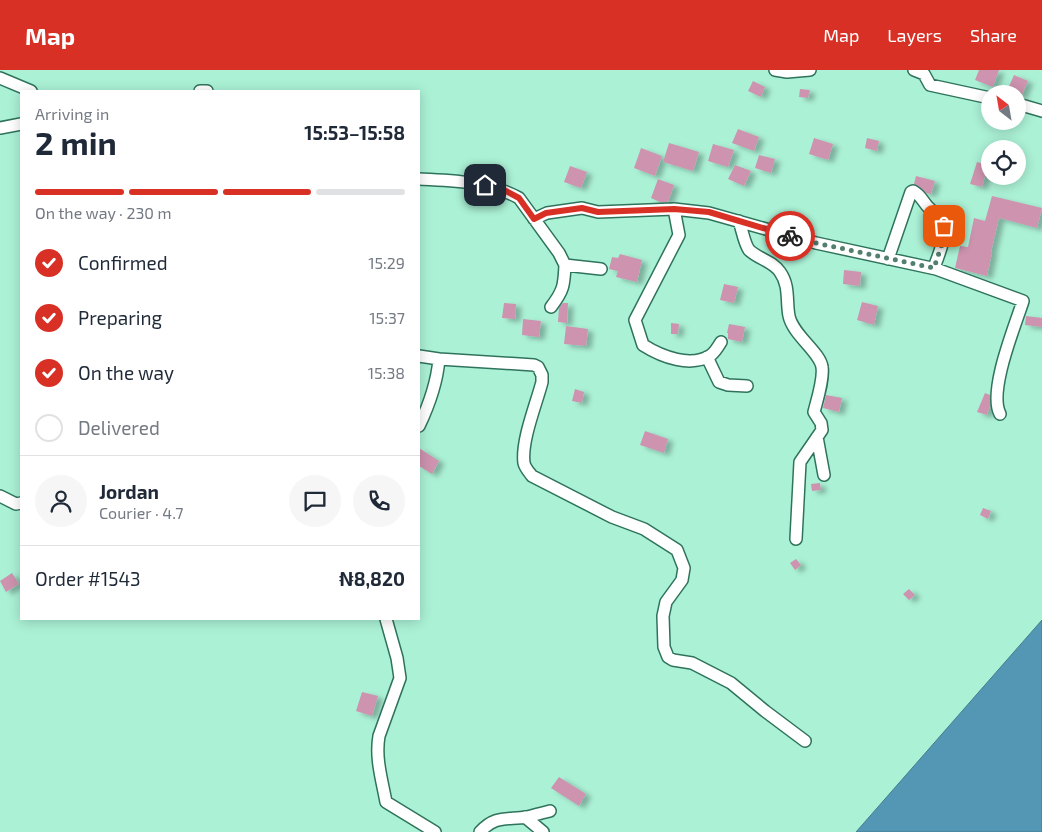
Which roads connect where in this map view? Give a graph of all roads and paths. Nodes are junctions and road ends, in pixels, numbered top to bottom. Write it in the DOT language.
graph roads {
  1 [pos="775,70"];
  2 [pos="810,70"];
  3 [pos="922,71"];
  4 [pos="0,78"];
  5 [pos="29,90"];
  6 [pos="981,96"];
  7 [pos="1026,106"];
  8 [pos="1042,111"];
  9 [pos="20,124"];
  10 [pos="0,128"];
  11 [pos="420,179"];
  12 [pos="674,209"];
  13 [pos="534,219"];
  14 [pos="739,221"];
  15 [pos="888,259"];
  16 [pos="565,265"];
  17 [pos="934,268"];
  18 [pos="601,269"];
  19 [pos="551,307"];
  20 [pos="721,342"];
  21 [pos="420,356"];
  22 [pos="707,357"];
  23 [pos="439,359"];
  24 [pos="746,386"];
  25 [pos="1000,414"];
  26 [pos="420,424"];
  27 [pos="817,437"];
  28 [pos="824,475"];
  29 [pos="0,496"];
  30 [pos="20,503"];
  31 [pos="796,539"];
  32 [pos="386,620"];
  33 [pos="805,740"];
  34 [pos="550,811"];
  35 [pos="525,817"];
  36 [pos="435,832"];
  37 [pos="480,832"];
  38 [pos="543,832"];
  1 -- 2 [label="street"];
  3 -- 6 [label="street"];
  4 -- 5 [label="street"];
  7 -- 8 [label="street"];
  9 -- 10 [label="street"];
  11 -- 13 [label="street"];
  12 -- 13 [label="street"];
  12 -- 14 [label="street"];
  12 -- 22 [label="street"];
  13 -- 16 [label="street"];
  14 -- 15 [label="street"];
  14 -- 27 [label="street"];
  15 -- 17 [label="street"];
  15 -- 17 [label="street"];
  16 -- 18 [label="street"];
  16 -- 19 [label="street"];
  17 -- 25 [label="street"];
  20 -- 22 [label="street"];
  21 -- 23 [label="street"];
  22 -- 24 [label="street"];
  23 -- 26 [label="street"];
  23 -- 33 [label="street"];
  27 -- 28 [label="street"];
  27 -- 31 [label="street"];
  29 -- 30 [label="street"];
  32 -- 36 [label="street"];
  34 -- 35 [label="street"];
  35 -- 37 [label="street"];
  35 -- 38 [label="street"];
}
